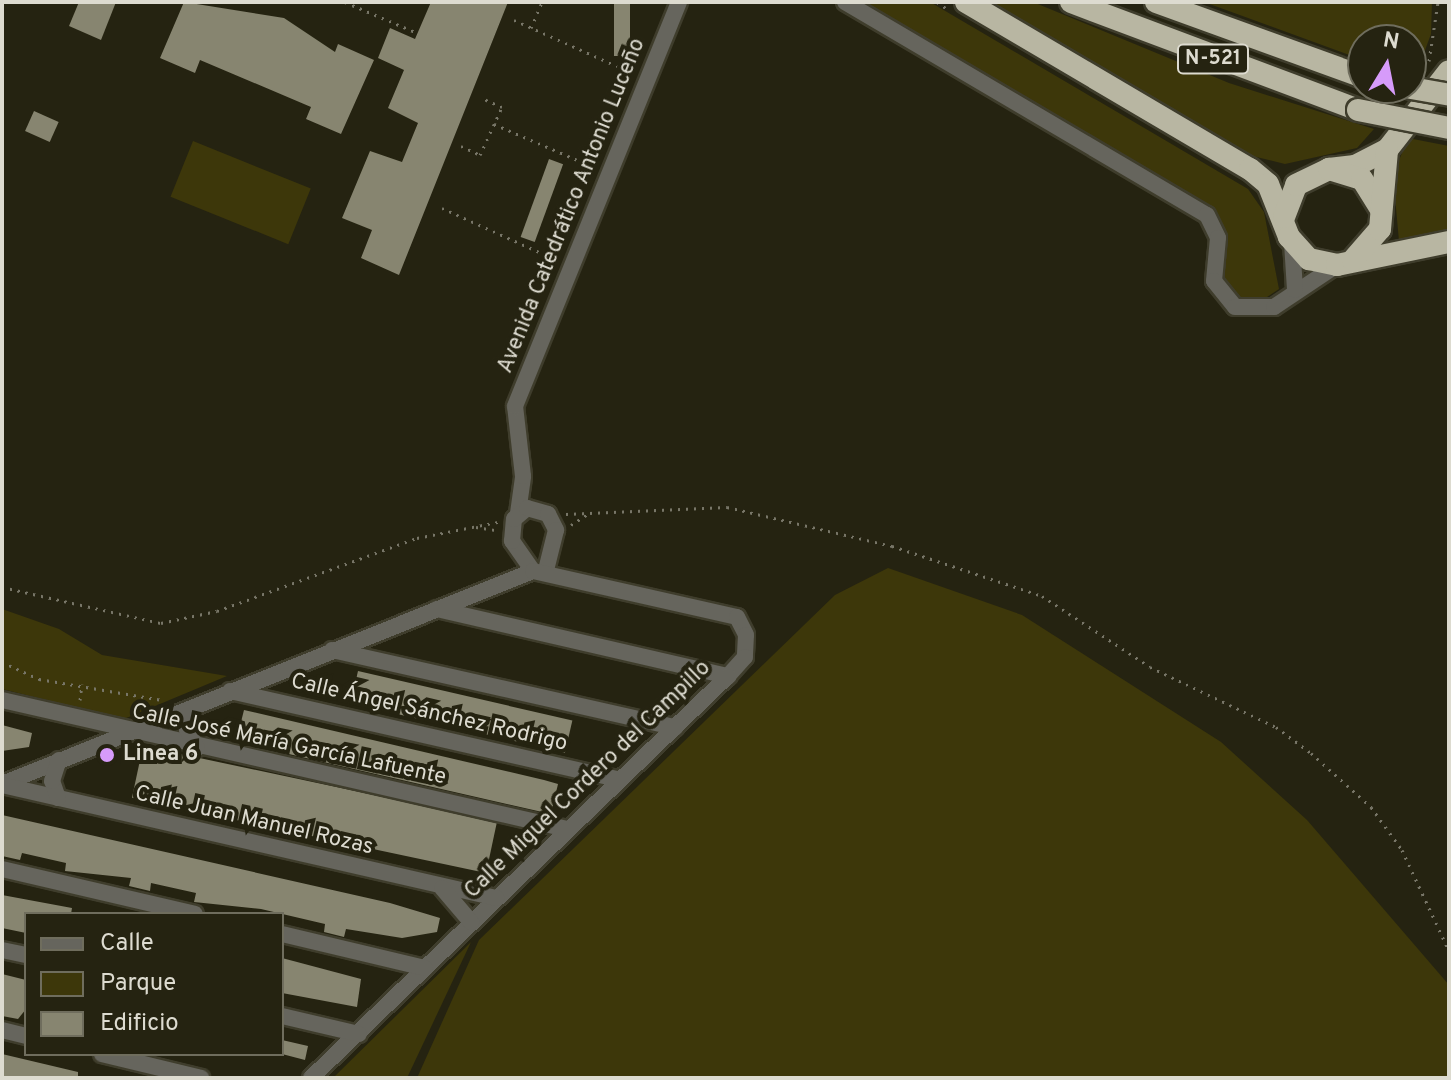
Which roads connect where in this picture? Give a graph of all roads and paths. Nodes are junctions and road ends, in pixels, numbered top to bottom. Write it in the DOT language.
graph roads {
  1 [pos="345,2"];
  2 [pos="542,2"];
  3 [pos="679,2"];
  4 [pos="845,2"];
  5 [pos="966,2"];
  6 [pos="1071,2"];
  7 [pos="1156,2"];
  8 [pos="514,20"];
  9 [pos="531,28"];
  10 [pos="415,32"];
  11 [pos="617,66"];
  12 [pos="1347,71"];
  13 [pos="1448,74"];
  14 [pos="1427,82"];
  15 [pos="484,99"];
  16 [pos="494,124"];
  17 [pos="1449,128"];
  18 [pos="461,146"];
  19 [pos="1387,150"];
  20 [pos="577,160"];
  21 [pos="1329,169"];
  22 [pos="442,208"];
  23 [pos="1380,208"];
  24 [pos="1284,218"];
  25 [pos="1449,242"];
  26 [pos="1292,243"];
  27 [pos="539,252"];
  28 [pos="1343,264"];
  29 [pos="1295,290"];
  30 [pos="523,476"];
  31 [pos="543,512"];
  32 [pos="588,514"];
  33 [pos="515,522"];
  34 [pos="472,527"];
  35 [pos="555,553"];
  36 [pos="517,557"];
  37 [pos="540,570"];
  38 [pos="578,577"];
  39 [pos="500,581"];
  40 [pos="2,587"];
  41 [pos="437,609"];
  42 [pos="332,650"];
  43 [pos="2,662"];
  44 [pos="728,676"];
  45 [pos="230,691"];
  46 [pos="2,700"];
  47 [pos="189,709"];
  48 [pos="675,727"];
  49 [pos="128,733"];
  50 [pos="197,748"];
  51 [pos="59,760"];
  52 [pos="618,779"];
  53 [pos="2,784"];
  54 [pos="58,798"];
  55 [pos="567,829"];
  56 [pos="2,869"];
  57 [pos="441,886"];
  58 [pos="496,898"];
  59 [pos="186,912"];
  60 [pos="471,922"];
  61 [pos="284,934"];
  62 [pos="2,950"];
  63 [pos="1449,951"];
  64 [pos="24,955"];
  65 [pos="425,968"];
  66 [pos="284,1016"];
  67 [pos="323,1025"];
  68 [pos="2,1030"];
  69 [pos="359,1034"];
  70 [pos="24,1036"];
  71 [pos="337,1053"];
  72 [pos="110,1056"];
  73 [pos="201,1078"];
  74 [pos="311,1078"];
  1 -- 10 [label="path"];
  2 -- 9 [label="path"];
  3 -- 30 [label="street, Avenida Catedrático Antonio Luceño"];
  4 -- 29 [label="street"];
  5 -- 24 [label="highway"];
  6 -- 17 [label="highway, N-521, bridge"];
  7 -- 12 [label="highway, N-521"];
  8 -- 9 [label="path"];
  9 -- 11 [label="path"];
  13 -- 14 [label="highway, bridge"];
  13 -- 19 [label="highway"];
  15 -- 16 [label="path"];
  16 -- 18 [label="path"];
  16 -- 20 [label="path"];
  19 -- 21 [label="highway"];
  19 -- 23 [label="highway"];
  21 -- 23 [label="highway"];
  21 -- 24 [label="highway"];
  22 -- 27 [label="path"];
  23 -- 28 [label="highway"];
  24 -- 26 [label="highway"];
  25 -- 28 [label="highway"];
  26 -- 28 [label="highway"];
  26 -- 29 [label="street"];
  28 -- 29 [label="street"];
  30 -- 31 [label="street, Avenida Catedrático Antonio Luceño"];
  30 -- 33 [label="street, Avenida Catedrático Antonio Luceño"];
  31 -- 33 [label="street"];
  31 -- 35 [label="street"];
  32 -- 63 [label="path"];
  33 -- 34 [label="path"];
  33 -- 34 [label="path"];
  33 -- 36 [label="street"];
  34 -- 40 [label="path"];
  35 -- 37 [label="street"];
  35 -- 38 [label="street"];
  36 -- 37 [label="street"];
  36 -- 39 [label="street"];
  37 -- 38 [label="street, Calle Miguel Cordero del Campillo"];
  37 -- 39 [label="street"];
  38 -- 44 [label="street, Calle Miguel Cordero del Campillo"];
  39 -- 41 [label="street"];
  41 -- 42 [label="street"];
  41 -- 44 [label="street"];
  42 -- 45 [label="street"];
  42 -- 48 [label="street"];
  43 -- 47 [label="path"];
  44 -- 48 [label="street, Calle Miguel Cordero del Campillo"];
  45 -- 47 [label="street"];
  45 -- 52 [label="street, Calle Ángel Sánchez Rodrigo"];
  46 -- 49 [label="street, Calle José María García Lafuente"];
  47 -- 49 [label="street"];
  47 -- 50 [label="street"];
  48 -- 52 [label="street, Calle Miguel Cordero del Campillo"];
  49 -- 50 [label="street, Calle José María García Lafuente"];
  49 -- 51 [label="street"];
  50 -- 55 [label="street, Calle José María García Lafuente"];
  51 -- 53 [label="street"];
  51 -- 54 [label="street"];
  52 -- 55 [label="street, Calle Miguel Cordero del Campillo"];
  53 -- 54 [label="street, Calle Juan Manuel Rozas"];
  54 -- 57 [label="street, Calle Juan Manuel Rozas"];
  55 -- 58 [label="street, Calle Miguel Cordero del Campillo"];
  56 -- 59 [label="street"];
  57 -- 58 [label="street, Calle Juan Manuel Rozas"];
  57 -- 60 [label="street"];
  58 -- 60 [label="street, Calle Miguel Cordero del Campillo"];
  60 -- 65 [label="street, Calle Miguel Cordero del Campillo"];
  61 -- 65 [label="street"];
  62 -- 64 [label="street"];
  65 -- 69 [label="street, Calle Miguel Cordero del Campillo"];
  66 -- 67 [label="street"];
  67 -- 69 [label="street"];
  67 -- 71 [label="street"];
  68 -- 70 [label="street"];
  69 -- 71 [label="street, Calle Miguel Cordero del Campillo"];
  71 -- 74 [label="street, Calle Miguel Cordero del Campillo"];
  72 -- 73 [label="street"];
}
